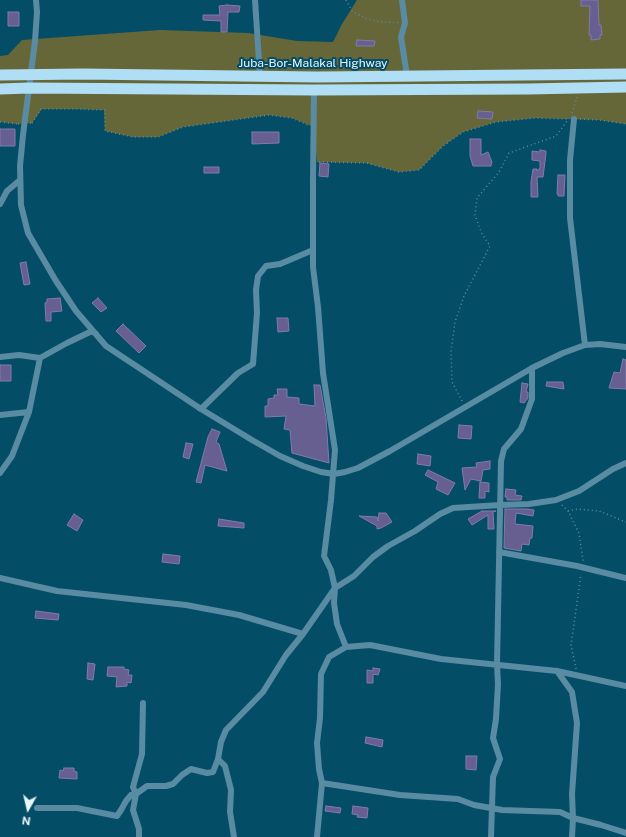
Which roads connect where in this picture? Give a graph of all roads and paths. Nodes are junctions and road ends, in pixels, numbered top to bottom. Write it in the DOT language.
graph roads {
  1 [pos="36,0"];
  2 [pos="255,0"];
  3 [pos="346,0"];
  4 [pos="402,0"];
  5 [pos="405,23"];
  6 [pos="31,74"];
  7 [pos="626,74"];
  8 [pos="0,75"];
  9 [pos="260,76"];
  10 [pos="407,76"];
  11 [pos="626,87"];
  12 [pos="29,88"];
  13 [pos="578,88"];
  14 [pos="0,89"];
  15 [pos="314,90"];
  16 [pos="574,119"];
  17 [pos="0,122"];
  18 [pos="32,123"];
  19 [pos="20,180"];
  20 [pos="0,204"];
  21 [pos="313,250"];
  22 [pos="585,345"];
  23 [pos="626,347"];
  24 [pos="0,357"];
  25 [pos="40,358"];
  26 [pos="532,368"];
  27 [pos="464,406"];
  28 [pos="201,410"];
  29 [pos="29,412"];
  30 [pos="0,415"];
  31 [pos="626,463"];
  32 [pos="0,473"];
  33 [pos="334,474"];
  34 [pos="556,500"];
  35 [pos="500,504"];
  36 [pos="568,511"];
  37 [pos="626,522"];
  38 [pos="499,552"];
  39 [pos="577,566"];
  40 [pos="0,578"];
  41 [pos="626,578"];
  42 [pos="334,588"];
  43 [pos="303,634"];
  44 [pos="346,647"];
  45 [pos="497,664"];
  46 [pos="557,671"];
  47 [pos="578,676"];
  48 [pos="626,686"];
  49 [pos="143,703"];
  50 [pos="218,759"];
  51 [pos="322,783"];
  52 [pos="136,794"];
  53 [pos="37,808"];
  54 [pos="492,809"];
  55 [pos="574,818"];
  56 [pos="626,833"];
  57 [pos="139,837"];
  58 [pos="234,837"];
  59 [pos="317,837"];
  60 [pos="491,837"];
  61 [pos="572,837"];
  1 -- 6 [label="street"];
  2 -- 9 [label="street"];
  3 -- 5 [label="path"];
  4 -- 5 [label="street"];
  5 -- 10 [label="street"];
  6 -- 8 [label="highway, Juba-Bor-Malakal Highway"];
  6 -- 9 [label="highway, Juba-Bor-Malakal Highway"];
  6 -- 12 [label="street"];
  7 -- 10 [label="highway, Juba-Bor-Malakal Highway"];
  9 -- 10 [label="highway, Juba-Bor-Malakal Highway"];
  11 -- 13 [label="highway"];
  12 -- 14 [label="highway"];
  12 -- 15 [label="highway"];
  12 -- 19 [label="street"];
  13 -- 15 [label="highway"];
  13 -- 27 [label="path"];
  15 -- 21 [label="street"];
  16 -- 22 [label="street"];
  17 -- 18 [label="path, bridge"];
  19 -- 20 [label="street"];
  19 -- 28 [label="street"];
  21 -- 28 [label="street"];
  21 -- 33 [label="street"];
  22 -- 23 [label="street"];
  22 -- 26 [label="street"];
  24 -- 25 [label="street"];
  25 -- 28 [label="street"];
  25 -- 29 [label="street"];
  26 -- 27 [label="street"];
  26 -- 35 [label="street"];
  27 -- 33 [label="street"];
  28 -- 33 [label="street"];
  29 -- 30 [label="street"];
  29 -- 32 [label="street"];
  31 -- 34 [label="street"];
  33 -- 42 [label="street"];
  34 -- 35 [label="street"];
  34 -- 36 [label="path"];
  35 -- 38 [label="street"];
  35 -- 42 [label="street"];
  36 -- 37 [label="path"];
  36 -- 39 [label="path"];
  38 -- 39 [label="street"];
  38 -- 45 [label="street"];
  39 -- 41 [label="street"];
  39 -- 47 [label="path"];
  40 -- 43 [label="street"];
  42 -- 43 [label="street"];
  42 -- 44 [label="street"];
  43 -- 50 [label="street"];
  44 -- 45 [label="street"];
  44 -- 51 [label="street"];
  45 -- 46 [label="street"];
  45 -- 54 [label="street"];
  46 -- 47 [label="street"];
  46 -- 55 [label="street"];
  47 -- 48 [label="street"];
  49 -- 52 [label="street"];
  50 -- 52 [label="street"];
  50 -- 58 [label="street"];
  51 -- 54 [label="street"];
  51 -- 59 [label="street"];
  52 -- 53 [label="street"];
  52 -- 57 [label="street"];
  54 -- 55 [label="street"];
  54 -- 60 [label="street"];
  55 -- 56 [label="street"];
  55 -- 61 [label="street"];
}
